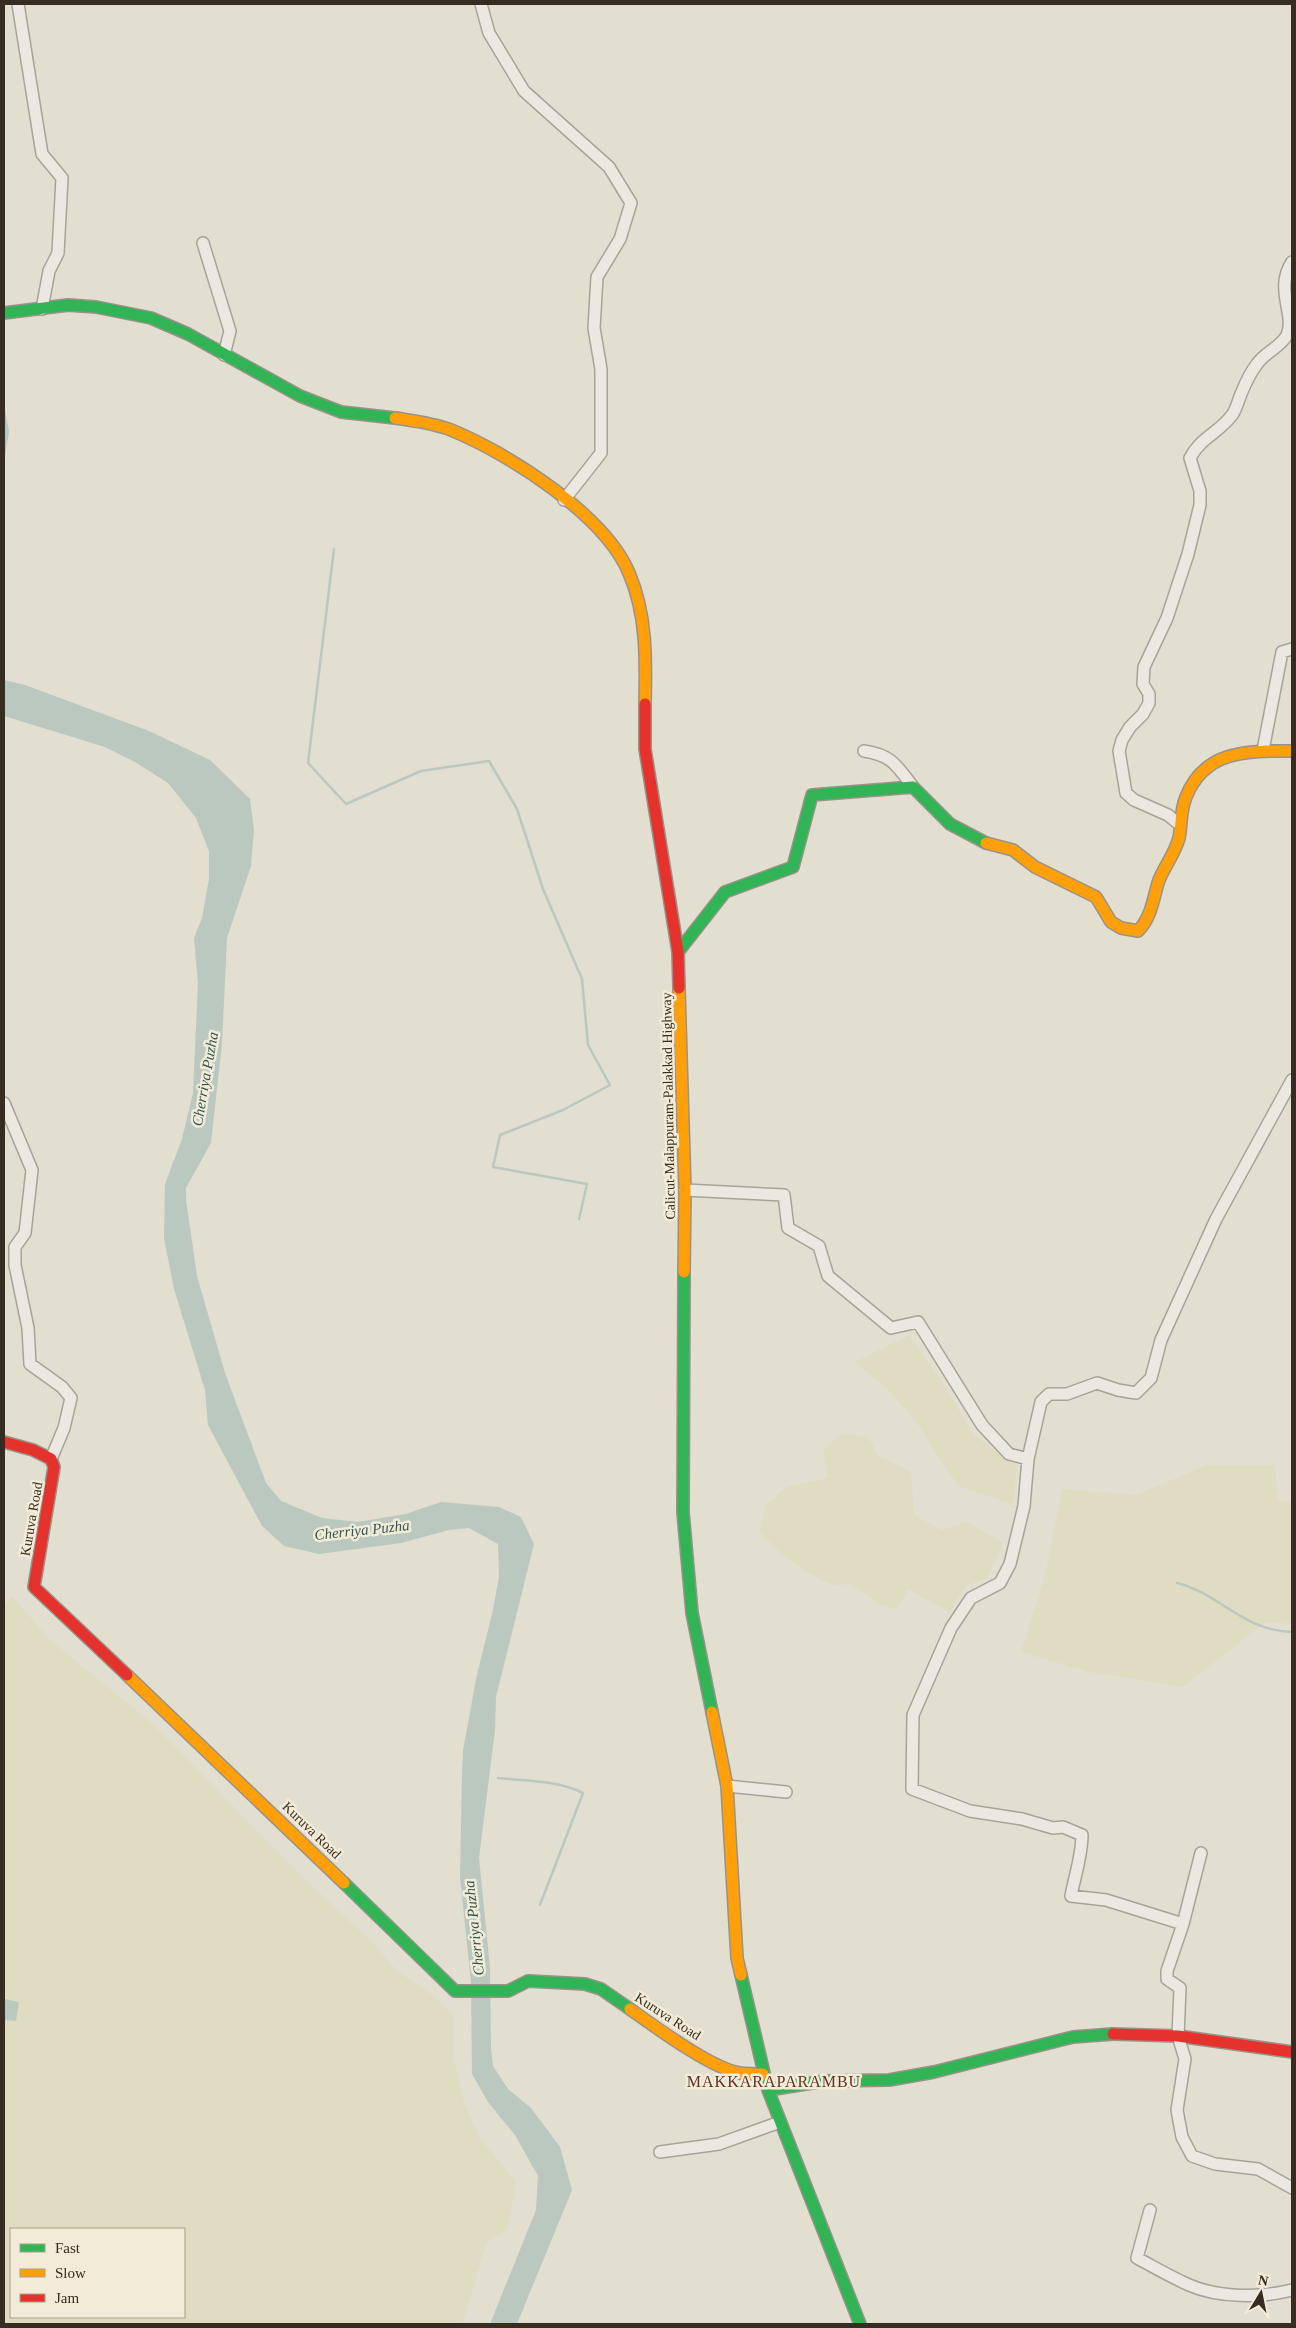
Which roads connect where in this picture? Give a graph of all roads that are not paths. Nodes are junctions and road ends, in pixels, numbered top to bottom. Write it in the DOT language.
graph roads {
  1 [pos="18,4"];
  2 [pos="481,4"];
  3 [pos="203,243"];
  4 [pos="1292,262"];
  5 [pos="42,309"];
  6 [pos="4,313"];
  7 [pos="224,355"];
  8 [pos="564,500"];
  9 [pos="1292,649"];
  10 [pos="1263,750"];
  11 [pos="864,751"];
  12 [pos="1292,751"];
  13 [pos="914,787"];
  14 [pos="1180,824"];
  15 [pos="678,952"];
  16 [pos="1292,1080"];
  17 [pos="4,1103"];
  18 [pos="685,1190"];
  19 [pos="4,1442"];
  20 [pos="51,1459"];
  21 [pos="1028,1459"];
  22 [pos="727,1786"];
  23 [pos="786,1792"];
  24 [pos="1201,1853"];
  25 [pos="1183,1924"];
  26 [pos="1178,2036"];
  27 [pos="1292,2052"];
  28 [pos="763,2074"];
  29 [pos="768,2090"];
  30 [pos="780,2122"];
  31 [pos="660,2152"];
  32 [pos="1292,2188"];
  33 [pos="1150,2210"];
  34 [pos="1292,2290"];
  35 [pos="860,2324"];
  1 -- 5 [label="street"];
  2 -- 8 [label="street"];
  3 -- 7 [label="street"];
  4 -- 14 [label="street"];
  5 -- 6 [label="main road, Calicut-Malappuram-Palakkad Highway"];
  5 -- 7 [label="main road, Calicut-Malappuram-Palakkad Highway"];
  7 -- 8 [label="main road, Calicut-Malappuram-Palakkad Highway"];
  8 -- 15 [label="main road, Calicut-Malappuram-Palakkad Highway"];
  9 -- 10 [label="street"];
  10 -- 12 [label="main road"];
  10 -- 14 [label="main road"];
  11 -- 13 [label="street"];
  13 -- 14 [label="main road"];
  13 -- 15 [label="main road"];
  15 -- 18 [label="main road, Calicut-Malappuram-Palakkad Highway"];
  16 -- 21 [label="street"];
  17 -- 20 [label="street"];
  18 -- 21 [label="street"];
  18 -- 22 [label="main road, Calicut-Malappuram-Palakkad Highway"];
  19 -- 20 [label="main road"];
  20 -- 28 [label="main road, Kuruva Road"];
  21 -- 25 [label="street"];
  22 -- 23 [label="street"];
  22 -- 28 [label="main road, Calicut-Malappuram-Palakkad Highway"];
  24 -- 25 [label="street"];
  25 -- 26 [label="street"];
  26 -- 27 [label="main road"];
  26 -- 29 [label="main road"];
  26 -- 32 [label="street"];
  28 -- 29 [label="main road, Calicut-Malappuram-Palakkad Highway"];
  29 -- 30 [label="main road, Calicut-Malappuram-Palakkad Highway"];
  30 -- 31 [label="street"];
  30 -- 35 [label="main road, Calicut-Malappuram-Palakkad Highway"];
  33 -- 34 [label="street"];
}
